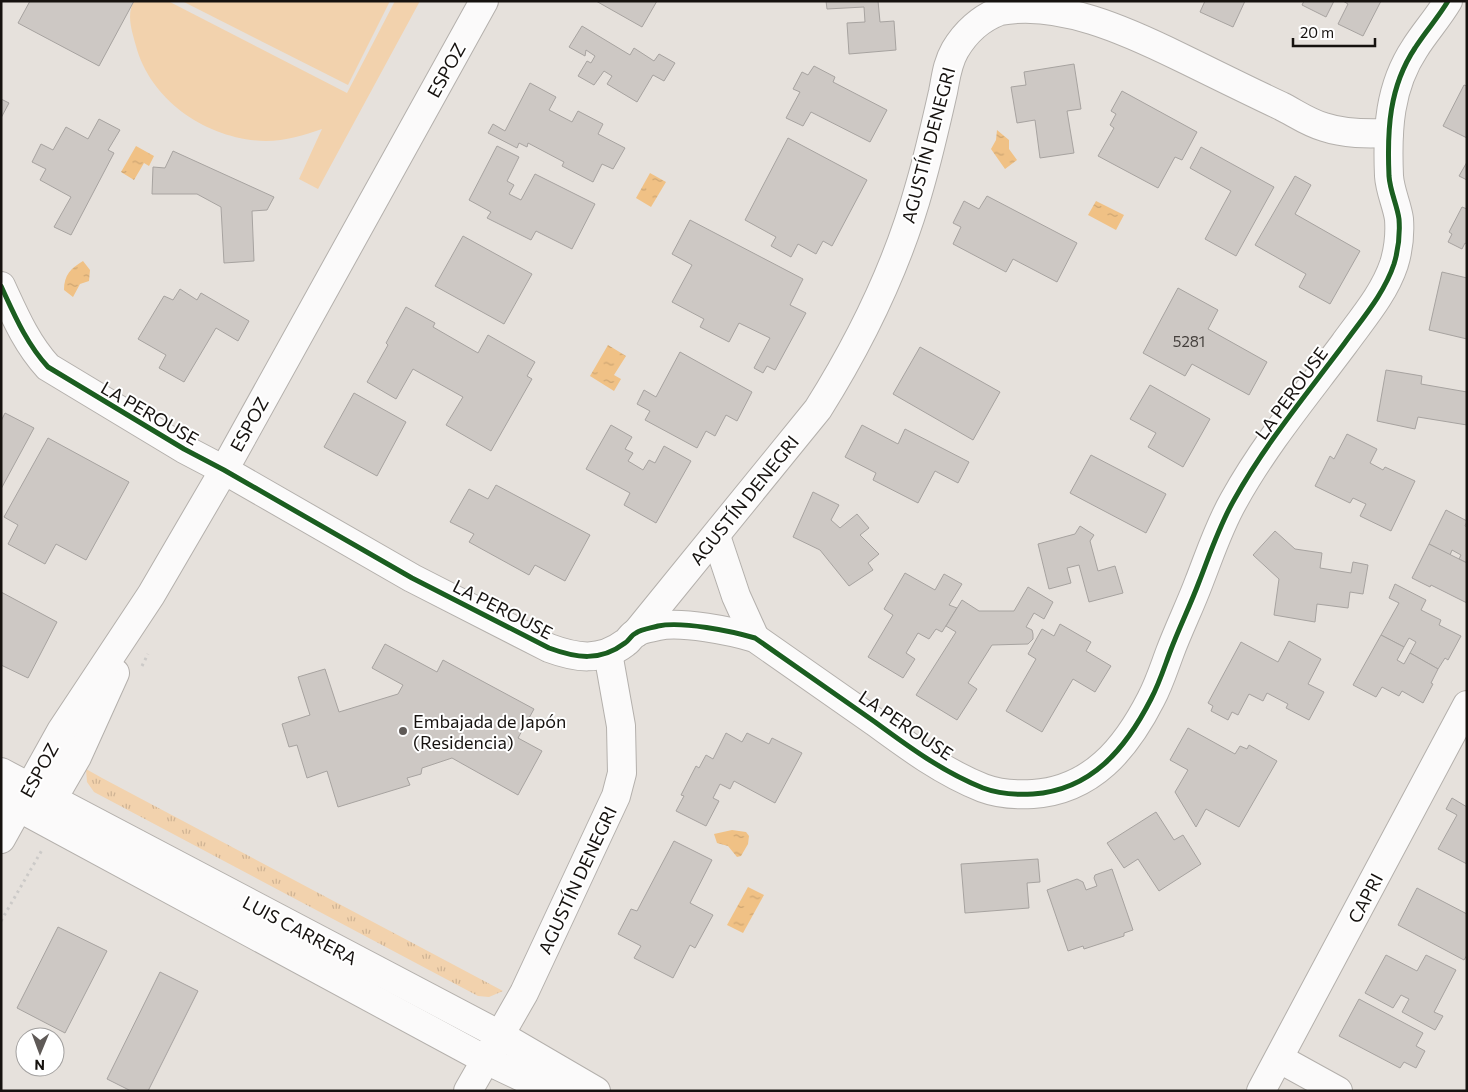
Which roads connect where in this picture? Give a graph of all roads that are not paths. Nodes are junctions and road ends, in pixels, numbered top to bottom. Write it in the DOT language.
graph roads {
  1 [pos="484,1"];
  2 [pos="1448,1"];
  3 [pos="1389,133"];
  4 [pos="1,286"];
  5 [pos="224,470"];
  6 [pos="716,536"];
  7 [pos="151,595"];
  8 [pos="636,633"];
  9 [pos="756,638"];
  10 [pos="608,653"];
  11 [pos="1467,705"];
  12 [pos="1,772"];
  13 [pos="16,798"];
  14 [pos="54,801"];
  15 [pos="55,827"];
  16 [pos="1,839"];
  17 [pos="500,1035"];
  18 [pos="1280,1058"];
  19 [pos="486,1060"];
  20 [pos="468,1091"];
  21 [pos="560,1091"];
  22 [pos="596,1091"];
  23 [pos="1262,1091"];
  24 [pos="1338,1091"];
  1 -- 5 [label="street, ESPOZ"];
  2 -- 3 [label="street, LA PEROUSE"];
  3 -- 6 [label="street, AGUSTÍN DENEGRI"];
  3 -- 9 [label="street, LA PEROUSE"];
  4 -- 5 [label="street, LA PEROUSE"];
  5 -- 7 [label="street, ESPOZ"];
  5 -- 10 [label="street, LA PEROUSE"];
  6 -- 8 [label="street, AGUSTÍN DENEGRI"];
  6 -- 9 [label="street, LA PEROUSE"];
  7 -- 13 [label="street, ESPOZ"];
  7 -- 14 [label="street"];
  8 -- 9 [label="street, LA PEROUSE"];
  8 -- 10 [label="street, LA PEROUSE"];
  10 -- 17 [label="street, AGUSTÍN DENEGRI"];
  11 -- 18 [label="street, CAPRI"];
  12 -- 13 [label="street, LUIS CARRERA"];
  13 -- 14 [label="street, LUIS CARRERA"];
  13 -- 15 [label="street, LUIS CARRERA"];
  13 -- 16 [label="street, ESPOZ"];
  14 -- 15 [label="street"];
  14 -- 17 [label="street, LUIS CARRERA"];
  15 -- 19 [label="street, LUIS CARRERA"];
  17 -- 19 [label="street, AGUSTÍN DENEGRI"];
  17 -- 22 [label="street, LUIS CARRERA"];
  18 -- 23 [label="street, CAPRI"];
  18 -- 24 [label="street"];
  19 -- 20 [label="street, AGUSTÍN DENEGRI"];
  19 -- 21 [label="street, LUIS CARRERA"];
}
